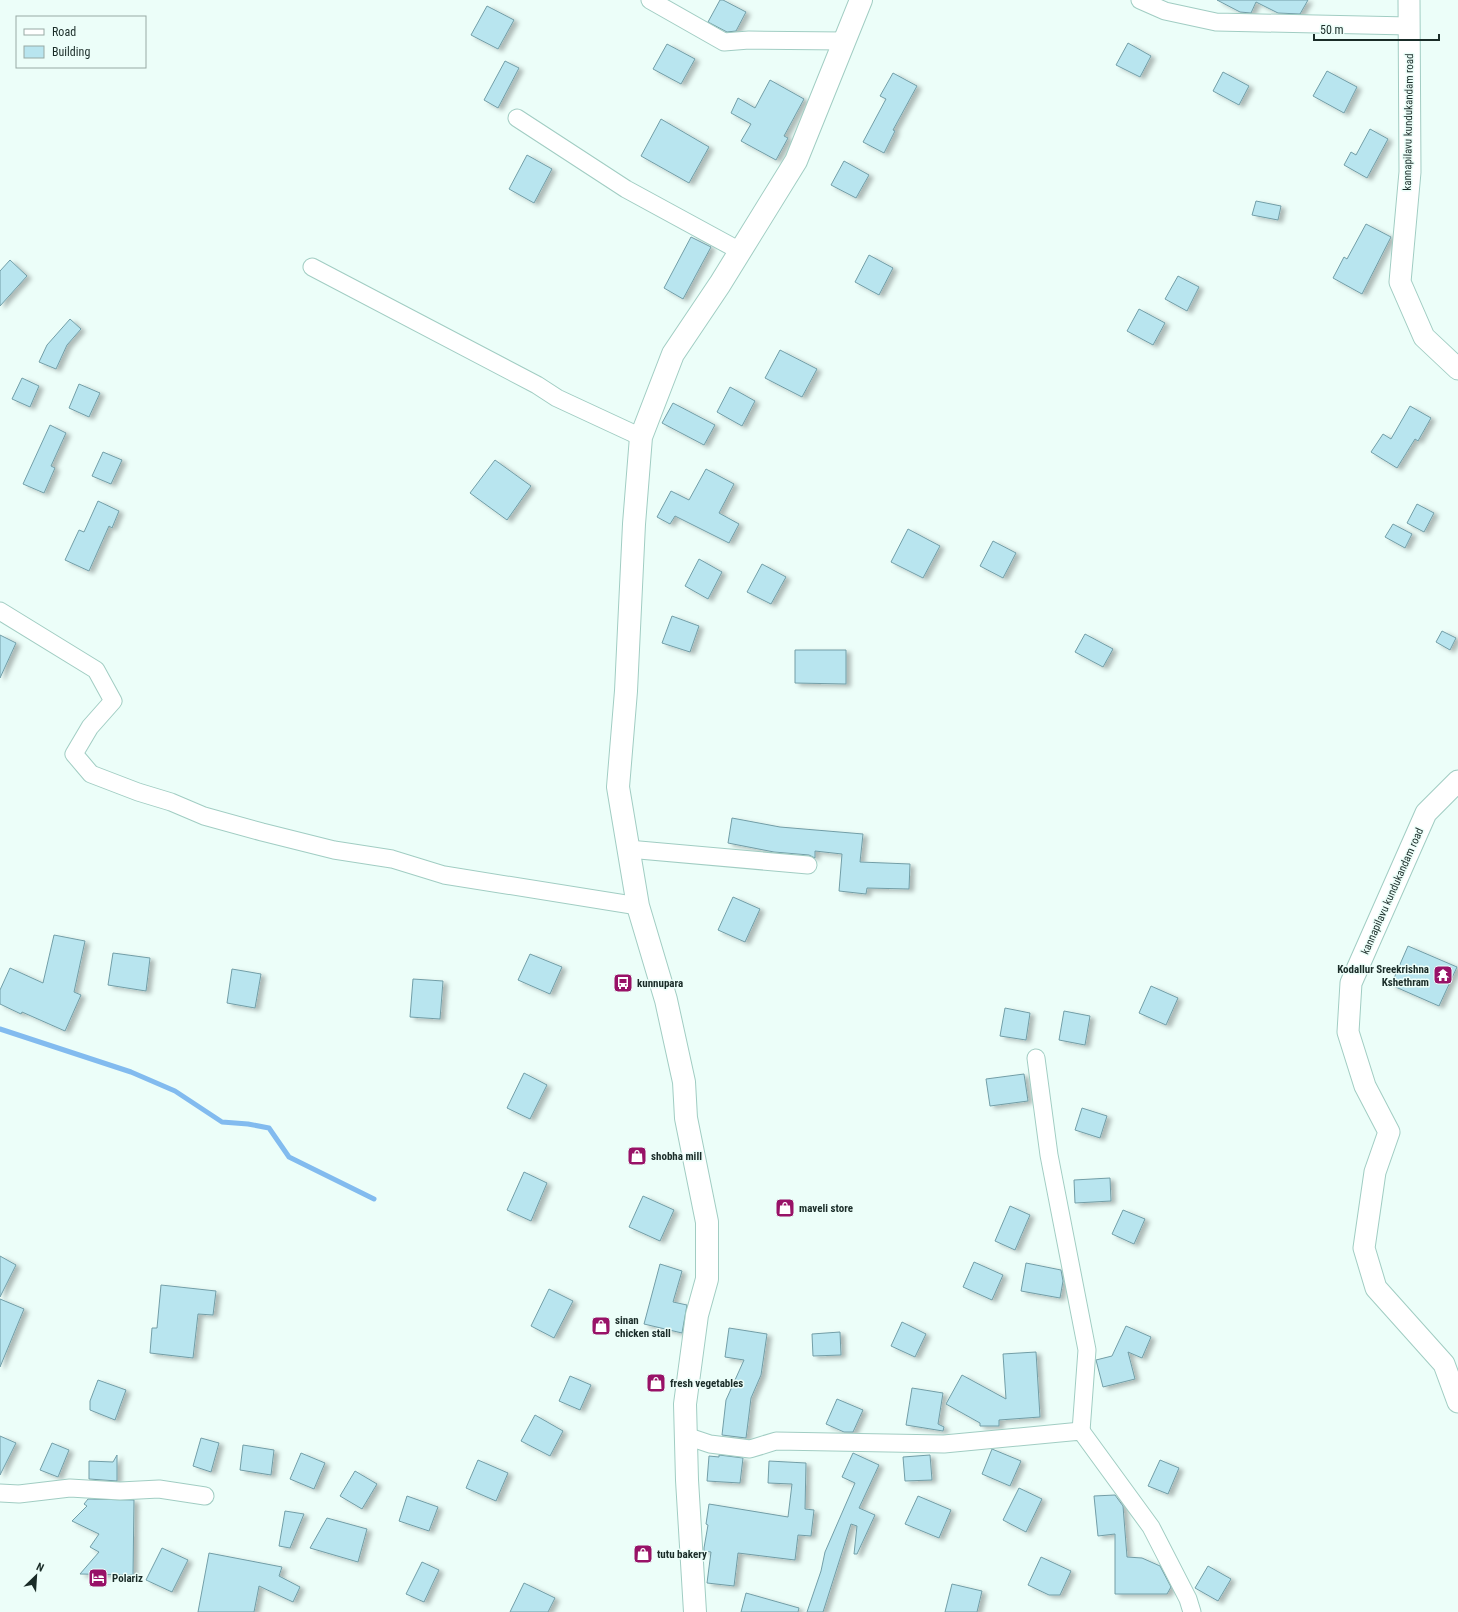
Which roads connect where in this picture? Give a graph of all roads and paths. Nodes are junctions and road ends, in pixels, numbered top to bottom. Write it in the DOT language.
graph roads {
  1 [pos="650,0"];
  2 [pos="861,0"];
  3 [pos="1140,0"];
  4 [pos="1409,0"];
  5 [pos="1409,26"];
  6 [pos="844,41"];
  7 [pos="517,118"];
  8 [pos="740,251"];
  9 [pos="312,267"];
  10 [pos="1458,369"];
  11 [pos="640,437"];
  12 [pos="0,611"];
  13 [pos="1458,781"];
  14 [pos="628,849"];
  15 [pos="808,865"];
  16 [pos="638,906"];
  17 [pos="1036,1058"];
  18 [pos="1458,1402"];
  19 [pos="1081,1431"];
  20 [pos="686,1436"];
  21 [pos="0,1493"];
  22 [pos="205,1496"];
  23 [pos="695,1612"];
  24 [pos="1192,1612"];
  1 -- 6 [label="street"];
  2 -- 6 [label="main road"];
  3 -- 5 [label="street"];
  4 -- 5 [label="street, kannapilavu kundukandam road"];
  5 -- 10 [label="street, kannapilavu kundukandam road"];
  6 -- 8 [label="main road"];
  7 -- 8 [label="street"];
  8 -- 11 [label="main road"];
  9 -- 11 [label="street"];
  11 -- 14 [label="main road"];
  12 -- 16 [label="street"];
  13 -- 18 [label="street, kannapilavu kundukandam road"];
  14 -- 15 [label="street"];
  14 -- 16 [label="main road"];
  16 -- 20 [label="main road"];
  17 -- 19 [label="street"];
  19 -- 20 [label="street"];
  19 -- 24 [label="street"];
  20 -- 23 [label="main road"];
  21 -- 22 [label="street"];
}
